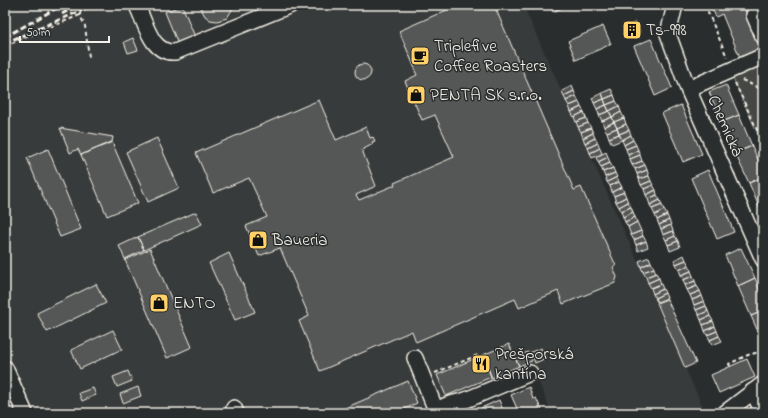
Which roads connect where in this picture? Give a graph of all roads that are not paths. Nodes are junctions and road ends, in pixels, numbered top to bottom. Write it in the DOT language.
graph roads {
  1 [pos="139,5"];
  2 [pos="291,5"];
  3 [pos="675,5"];
  4 [pos="754,15"];
  5 [pos="763,36"];
  6 [pos="763,56"];
  7 [pos="688,89"];
  8 [pos="763,259"];
  9 [pos="415,358"];
  10 [pos="5,368"];
  11 [pos="530,373"];
  12 [pos="758,387"];
  13 [pos="11,396"];
  14 [pos="469,407"];
  15 [pos="436,412"];
  16 [pos="25,413"];
  17 [pos="725,413"];
  18 [pos="763,413"];
  1 -- 2 [label="street"];
  3 -- 7 [label="street, Chemická"];
  4 -- 5 [label="street"];
  6 -- 7 [label="street"];
  7 -- 8 [label="street, Chemická"];
  9 -- 15 [label="street"];
  10 -- 13 [label="street"];
  11 -- 14 [label="street"];
  12 -- 17 [label="street"];
  12 -- 18 [label="street"];
  13 -- 16 [label="street"];
  14 -- 15 [label="street"];
}
